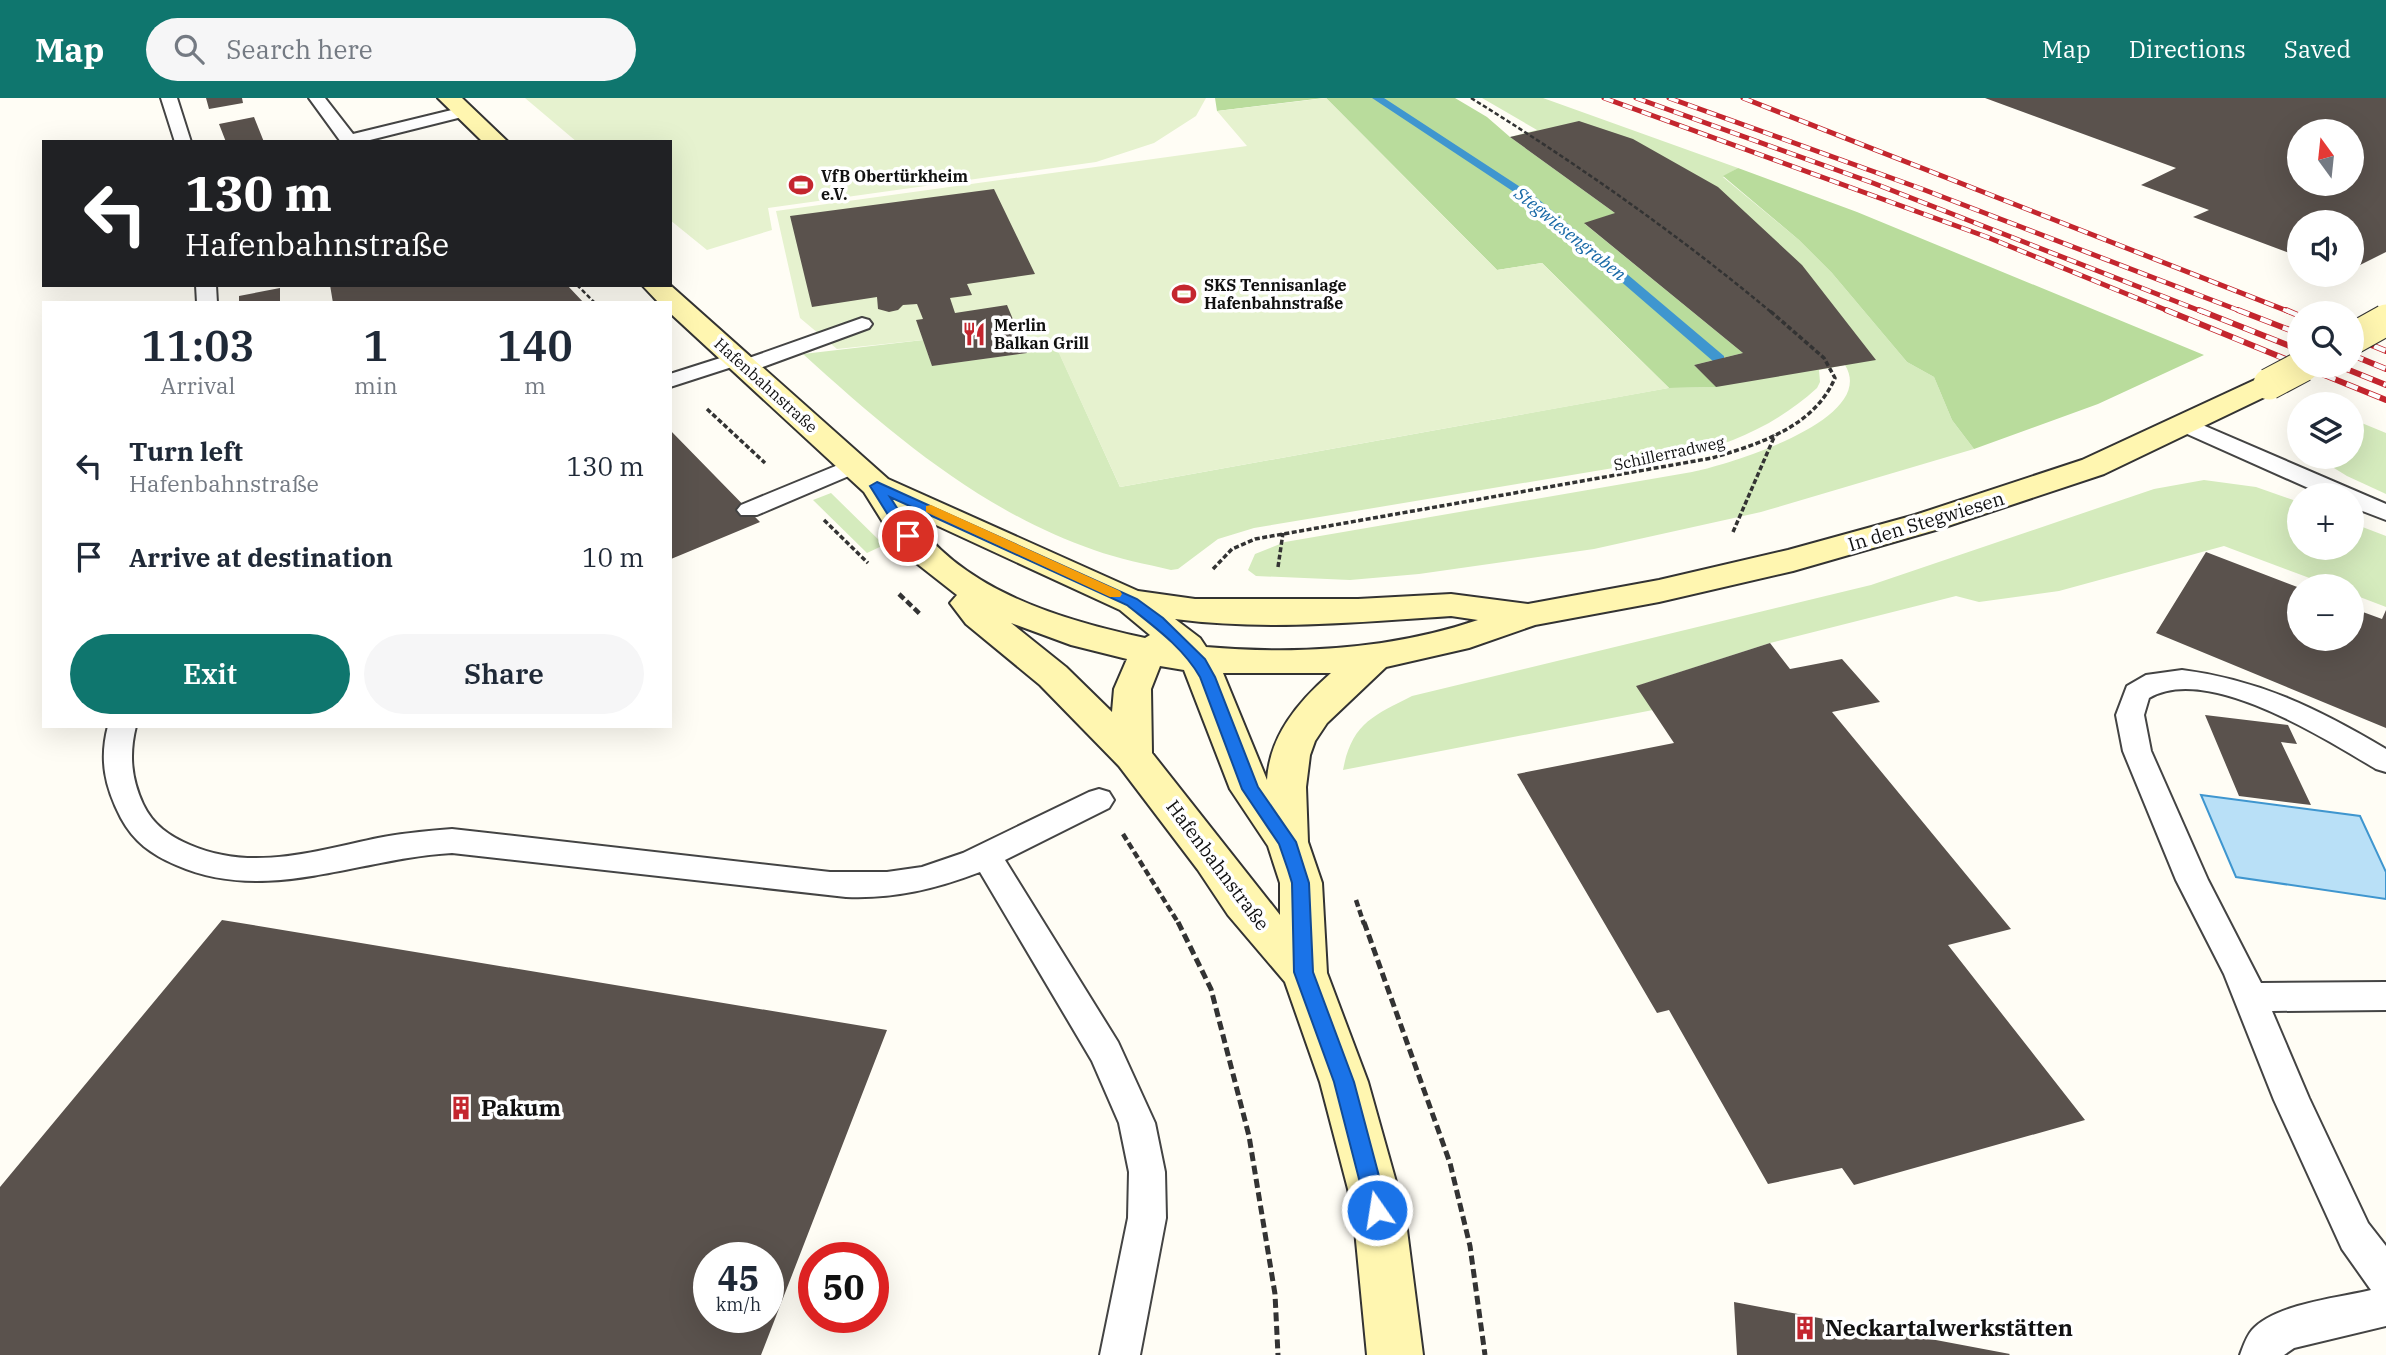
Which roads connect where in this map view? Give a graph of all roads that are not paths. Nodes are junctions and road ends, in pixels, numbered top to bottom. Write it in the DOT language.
graph roads {
  1 [pos="169,98"];
  2 [pos="317,98"];
  3 [pos="456,105"];
  4 [pos="182,140"];
  5 [pos="349,140"];
  6 [pos="353,140"];
  7 [pos="495,140"];
  8 [pos="657,287"];
  9 [pos="2386,320"];
  10 [pos="862,324"];
  11 [pos="2364,332"];
  12 [pos="741,363"];
  13 [pos="2287,374"];
  14 [pos="673,380"];
  15 [pos="2184,424"];
  16 [pos="866,476"];
  17 [pos="2316,483"];
  18 [pos="2364,504"];
  19 [pos="750,510"];
  20 [pos="2386,513"];
  21 [pos="944,571"];
  22 [pos="1132,602"];
  23 [pos="1270,612"];
  24 [pos="1529,615"];
  25 [pos="1174,649"];
  26 [pos="1374,657"];
  27 [pos="121,728"];
  28 [pos="1133,756"];
  29 [pos="2386,762"];
  30 [pos="1098,800"];
  31 [pos="1287,842"];
  32 [pos="986,855"];
  33 [pos="1304,972"];
  34 [pos="2386,996"];
  35 [pos="2249,997"];
  36 [pos="2386,1278"];
  37 [pos="2386,1306"];
  38 [pos="1120,1355"];
  39 [pos="1395,1355"];
  40 [pos="2260,1355"];
  1 -- 4 [label="lane"];
  2 -- 5 [label="lane"];
  3 -- 6 [label="lane"];
  3 -- 7 [label="main road"];
  8 -- 12 [label="main road, Hafenbahnstraße"];
  9 -- 11 [label="main road, bridge"];
  10 -- 12 [label="lane"];
  12 -- 14 [label="lane"];
  12 -- 16 [label="main road, Hafenbahnstraße"];
  13 -- 15 [label="main road, In den Stegwiesen, bridge"];
  15 -- 17 [label="lane"];
  15 -- 24 [label="main road, In den Stegwiesen"];
  16 -- 19 [label="lane"];
  16 -- 21 [label="main road, Hafenbahnstraße"];
  16 -- 22 [label="main road, Hafenbahnstraße"];
  18 -- 20 [label="lane"];
  21 -- 25 [label="main road, Hafenbahnstraße"];
  21 -- 28 [label="main road, Hafenbahnstraße"];
  22 -- 23 [label="main road, In den Stegwiesen"];
  22 -- 25 [label="main road, Hafenbahnstraße"];
  23 -- 24 [label="main road, In den Stegwiesen"];
  23 -- 25 [label="main road, In den Stegwiesen"];
  24 -- 26 [label="main road, In den Stegwiesen"];
  25 -- 26 [label="main road, In den Stegwiesen"];
  25 -- 28 [label="main road"];
  25 -- 31 [label="main road, Hafenbahnstraße"];
  26 -- 31 [label="main road, Hafenbahnstraße"];
  27 -- 32 [label="lane"];
  28 -- 33 [label="main road, Hafenbahnstraße"];
  29 -- 35 [label="lane"];
  30 -- 32 [label="lane"];
  31 -- 33 [label="main road, Hafenbahnstraße"];
  32 -- 38 [label="lane"];
  33 -- 39 [label="main road, Hafenbahnstraße"];
  34 -- 35 [label="lane"];
  35 -- 36 [label="lane"];
  37 -- 40 [label="lane"];
}
